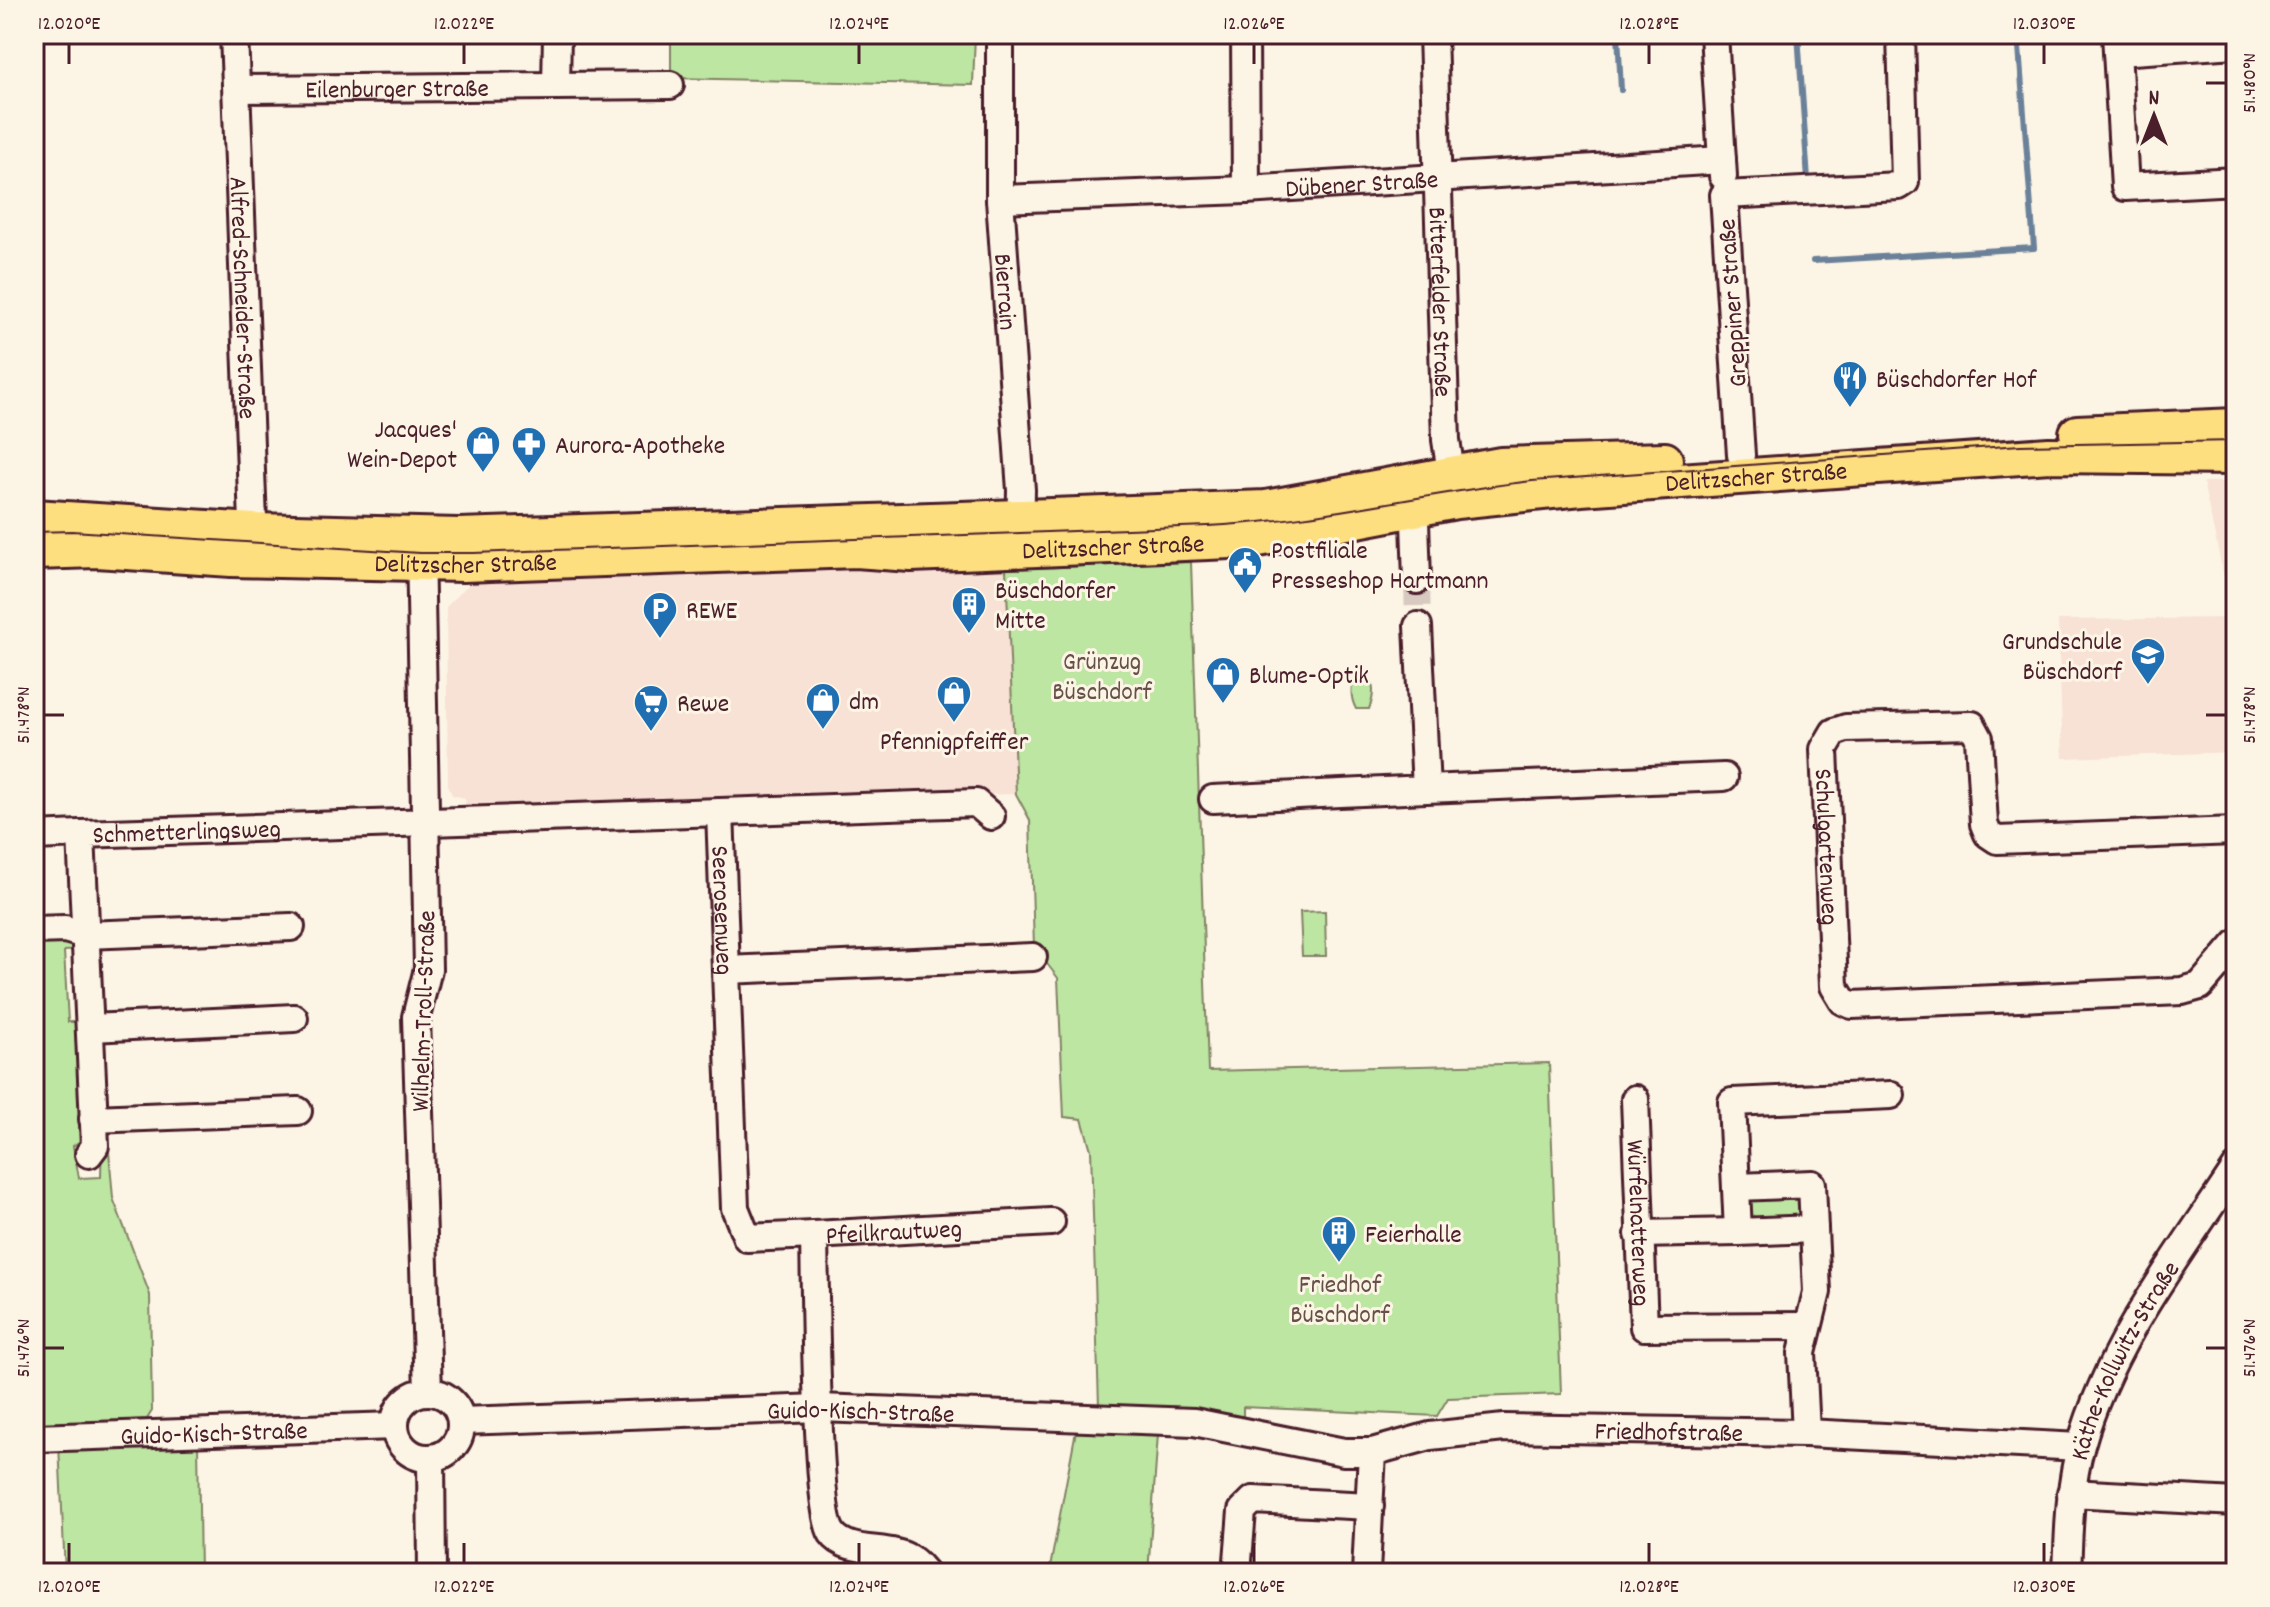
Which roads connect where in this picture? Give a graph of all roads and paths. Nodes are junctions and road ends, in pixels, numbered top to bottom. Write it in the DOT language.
graph roads {
  1 [pos="234,34"];
  2 [pos="557,34"];
  3 [pos="1000,34"];
  4 [pos="1245,34"];
  5 [pos="1433,34"];
  6 [pos="1714,34"];
  7 [pos="1901,34"];
  8 [pos="2116,43"];
  9 [pos="2236,44"];
  10 [pos="670,85"];
  11 [pos="556,86"];
  12 [pos="237,89"];
  13 [pos="1722,160"];
  14 [pos="1436,176"];
  15 [pos="2236,181"];
  16 [pos="1246,190"];
  17 [pos="1724,195"];
  18 [pos="1000,199"];
  19 [pos="2236,426"];
  20 [pos="1741,455"];
  21 [pos="2236,457"];
  22 [pos="1451,472"];
  23 [pos="1414,494"];
  24 [pos="1020,516"];
  25 [pos="34,517"];
  26 [pos="254,546"];
  27 [pos="420,549"];
  28 [pos="1020,550"];
  29 [pos="34,552"];
  30 [pos="1417,580"];
  31 [pos="1418,626"];
  32 [pos="1724,777"];
  33 [pos="1426,789"];
  34 [pos="1213,799"];
  35 [pos="720,812"];
  36 [pos="991,816"];
  37 [pos="424,821"];
  38 [pos="2236,831"];
  39 [pos="81,834"];
  40 [pos="34,836"];
  41 [pos="291,927"];
  42 [pos="34,930"];
  43 [pos="85,935"];
  44 [pos="2236,944"];
  45 [pos="1033,957"];
  46 [pos="726,970"];
  47 [pos="294,1018"];
  48 [pos="91,1028"];
  49 [pos="1891,1095"];
  50 [pos="1635,1099"];
  51 [pos="298,1111"];
  52 [pos="93,1119"];
  53 [pos="89,1154"];
  54 [pos="2236,1168"];
  55 [pos="1737,1187"];
  56 [pos="1051,1222"];
  57 [pos="1814,1229"];
  58 [pos="1738,1232"];
  59 [pos="1639,1234"];
  60 [pos="814,1235"];
  61 [pos="1806,1326"];
  62 [pos="428,1392"];
  63 [pos="819,1408"];
  64 [pos="461,1421"];
  65 [pos="395,1426"];
  66 [pos="1806,1433"];
  67 [pos="1261,1436"];
  68 [pos="34,1438"];
  69 [pos="2080,1447"];
  70 [pos="1372,1452"];
  71 [pos="431,1458"];
  72 [pos="2071,1493"];
  73 [pos="2236,1502"];
  74 [pos="1370,1506"];
  75 [pos="432,1573"];
  76 [pos="925,1573"];
  77 [pos="1237,1573"];
  78 [pos="1366,1573"];
  79 [pos="2067,1573"];
  1 -- 12 [label="street, Alfred-Schneider-Straße"];
  2 -- 11 [label="street"];
  3 -- 18 [label="street, Bierrain"];
  4 -- 16 [label="street"];
  5 -- 14 [label="street, Bitterfelder Straße"];
  6 -- 13 [label="street"];
  7 -- 17 [label="street, Greppiner Straße"];
  8 -- 9 [label="street"];
  8 -- 15 [label="street"];
  10 -- 11 [label="street, Eilenburger Straße"];
  11 -- 12 [label="street, Eilenburger Straße"];
  12 -- 26 [label="street, Alfred-Schneider-Straße"];
  13 -- 14 [label="street, Dübener Straße"];
  13 -- 17 [label="street"];
  14 -- 16 [label="street, Dübener Straße"];
  14 -- 22 [label="street, Bitterfelder Straße"];
  16 -- 18 [label="street, Dübener Straße"];
  17 -- 20 [label="street, Greppiner Straße"];
  18 -- 24 [label="street, Bierrain"];
  19 -- 20 [label="main road, Delitzscher Straße"];
  20 -- 22 [label="main road, Delitzscher Straße"];
  21 -- 23 [label="main road, Delitzscher Straße"];
  22 -- 23 [label="main road, Delitzscher Straße"];
  23 -- 24 [label="main road, Delitzscher Straße"];
  23 -- 28 [label="main road, Delitzscher Straße"];
  23 -- 30 [label="street"];
  24 -- 27 [label="main road, Delitzscher Straße"];
  24 -- 28 [label="street, Bierrain"];
  25 -- 26 [label="main road, Delitzscher Straße"];
  26 -- 27 [label="main road, Delitzscher Straße"];
  26 -- 29 [label="main road, Delitzscher Straße"];
  27 -- 28 [label="main road, Delitzscher Straße"];
  27 -- 37 [label="street, Wilhelm-Troll-Straße"];
  31 -- 33 [label="street"];
  32 -- 33 [label="street"];
  33 -- 34 [label="street"];
  35 -- 36 [label="street"];
  35 -- 37 [label="street, Seerosenweg"];
  35 -- 46 [label="street, Seerosenweg"];
  37 -- 39 [label="street, Schmetterlingsweg"];
  37 -- 62 [label="street, Wilhelm-Troll-Straße"];
  38 -- 44 [label="street, Schulgartenweg"];
  39 -- 40 [label="street"];
  39 -- 43 [label="street, Schmetterlingsweg"];
  41 -- 43 [label="street"];
  42 -- 43 [label="street"];
  43 -- 48 [label="street, Schmetterlingsweg"];
  45 -- 46 [label="street"];
  46 -- 60 [label="street, Seerosenweg"];
  47 -- 48 [label="street"];
  48 -- 52 [label="street, Schmetterlingsweg"];
  49 -- 55 [label="street"];
  50 -- 59 [label="street, Würfelnatterweg"];
  51 -- 52 [label="street"];
  52 -- 53 [label="street, Schmetterlingsweg"];
  54 -- 69 [label="street, Käthe-Kollwitz-Straße"];
  55 -- 57 [label="street"];
  55 -- 58 [label="street"];
  56 -- 60 [label="street, Pfeilkrautweg"];
  57 -- 58 [label="street"];
  57 -- 61 [label="street"];
  58 -- 59 [label="street"];
  59 -- 61 [label="street, Würfelnatterweg"];
  60 -- 63 [label="street, Pfeilkrautweg"];
  61 -- 66 [label="street"];
  62 -- 64 [label="street"];
  62 -- 65 [label="street"];
  63 -- 64 [label="street, Guido-Kisch-Straße"];
  63 -- 67 [label="street, Guido-Kisch-Straße"];
  63 -- 76 [label="street, Pfeilkrautweg"];
  64 -- 71 [label="street"];
  65 -- 68 [label="street, Guido-Kisch-Straße"];
  65 -- 71 [label="street"];
  66 -- 69 [label="street, Friedhofstraße"];
  66 -- 70 [label="street, Friedhofstraße"];
  67 -- 70 [label="street, Friedhofstraße"];
  69 -- 72 [label="street, Käthe-Kollwitz-Straße"];
  70 -- 74 [label="street"];
  71 -- 75 [label="street"];
  72 -- 73 [label="street"];
  72 -- 79 [label="street, Käthe-Kollwitz-Straße"];
  74 -- 77 [label="street"];
  74 -- 78 [label="street"];
}
